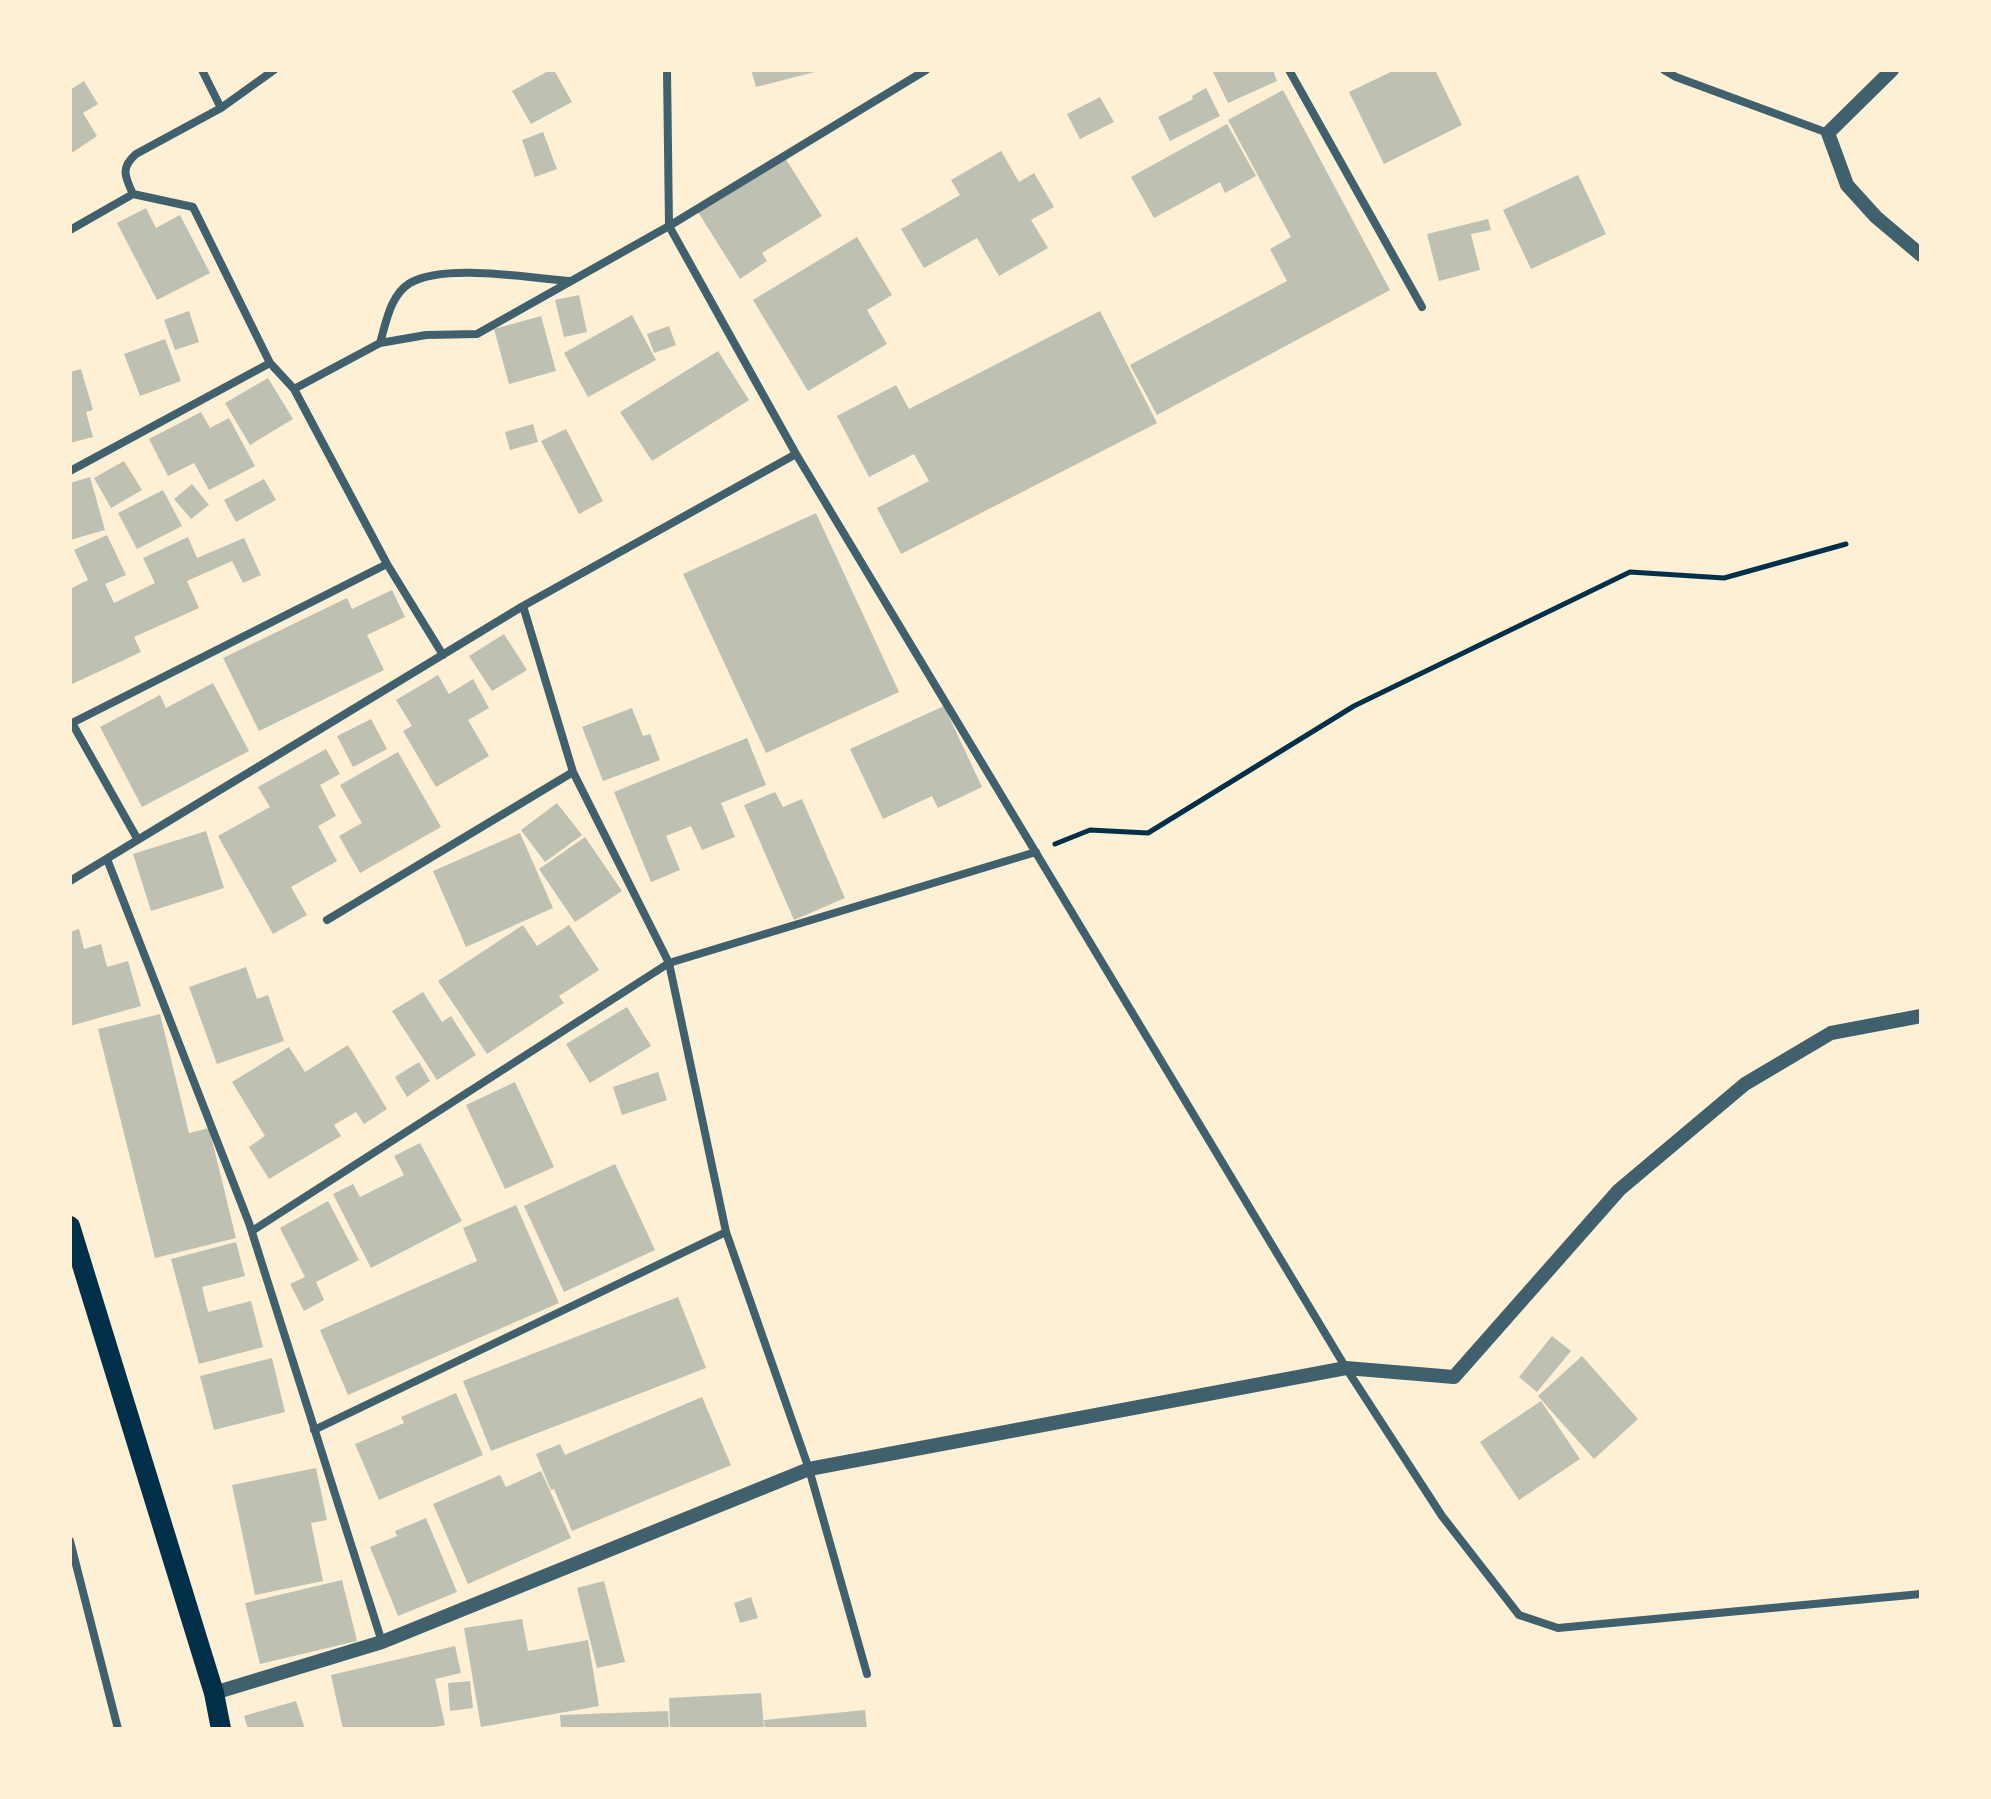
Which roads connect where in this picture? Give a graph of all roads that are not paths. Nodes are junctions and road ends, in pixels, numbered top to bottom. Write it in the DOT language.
graph roads {
  1 [pos="202,70"];
  2 [pos="274,70"];
  3 [pos="667,70"];
  4 [pos="926,70"];
  5 [pos="1289,70"];
  6 [pos="1664,70"];
  7 [pos="1892,70"];
  8 [pos="221,108"];
  9 [pos="1828,133"];
  10 [pos="133,194"];
  11 [pos="669,226"];
  12 [pos="70,230"];
  13 [pos="1921,255"];
  14 [pos="571,281"];
  15 [pos="1422,307"];
  16 [pos="380,343"];
  17 [pos="270,363"];
  18 [pos="294,389"];
  19 [pos="796,454"];
  20 [pos="70,471"];
  21 [pos="387,564"];
  22 [pos="523,606"];
  23 [pos="443,655"];
  24 [pos="71,723"];
  25 [pos="573,772"];
  26 [pos="138,840"];
  27 [pos="1036,852"];
  28 [pos="107,859"];
  29 [pos="70,881"];
  30 [pos="327,920"];
  31 [pos="669,963"];
  32 [pos="1921,1016"];
  33 [pos="70,1226"];
  34 [pos="252,1231"];
  35 [pos="726,1232"];
  36 [pos="1346,1368"];
  37 [pos="314,1430"];
  38 [pos="809,1469"];
  39 [pos="70,1541"];
  40 [pos="1921,1594"];
  41 [pos="382,1642"];
  42 [pos="867,1674"];
  43 [pos="214,1693"];
  44 [pos="118,1729"];
  45 [pos="221,1729"];
  1 -- 8 [label="street"];
  2 -- 8 [label="street"];
  3 -- 11 [label="street"];
  4 -- 11 [label="street"];
  5 -- 15 [label="street"];
  6 -- 9 [label="street"];
  7 -- 9 [label="street"];
  8 -- 10 [label="street"];
  9 -- 13 [label="street"];
  10 -- 12 [label="street"];
  10 -- 17 [label="street"];
  11 -- 14 [label="street"];
  11 -- 19 [label="street"];
  14 -- 16 [label="street"];
  14 -- 16 [label="street"];
  16 -- 18 [label="street"];
  17 -- 18 [label="street"];
  17 -- 20 [label="street"];
  18 -- 21 [label="street"];
  19 -- 22 [label="street"];
  19 -- 27 [label="street"];
  21 -- 23 [label="street"];
  21 -- 24 [label="street"];
  22 -- 23 [label="street"];
  22 -- 25 [label="street"];
  23 -- 26 [label="street"];
  24 -- 26 [label="street"];
  25 -- 30 [label="street"];
  25 -- 31 [label="street"];
  26 -- 28 [label="street"];
  27 -- 31 [label="street"];
  27 -- 36 [label="street"];
  28 -- 29 [label="street"];
  28 -- 34 [label="street"];
  31 -- 34 [label="street"];
  31 -- 35 [label="street"];
  32 -- 36 [label="street"];
  33 -- 43 [label="main road"];
  34 -- 37 [label="street"];
  35 -- 37 [label="street"];
  35 -- 38 [label="street"];
  36 -- 38 [label="street"];
  36 -- 40 [label="street"];
  37 -- 41 [label="street"];
  38 -- 41 [label="street"];
  38 -- 42 [label="street"];
  39 -- 44 [label="street"];
  41 -- 43 [label="street"];
  43 -- 45 [label="main road"];
}
